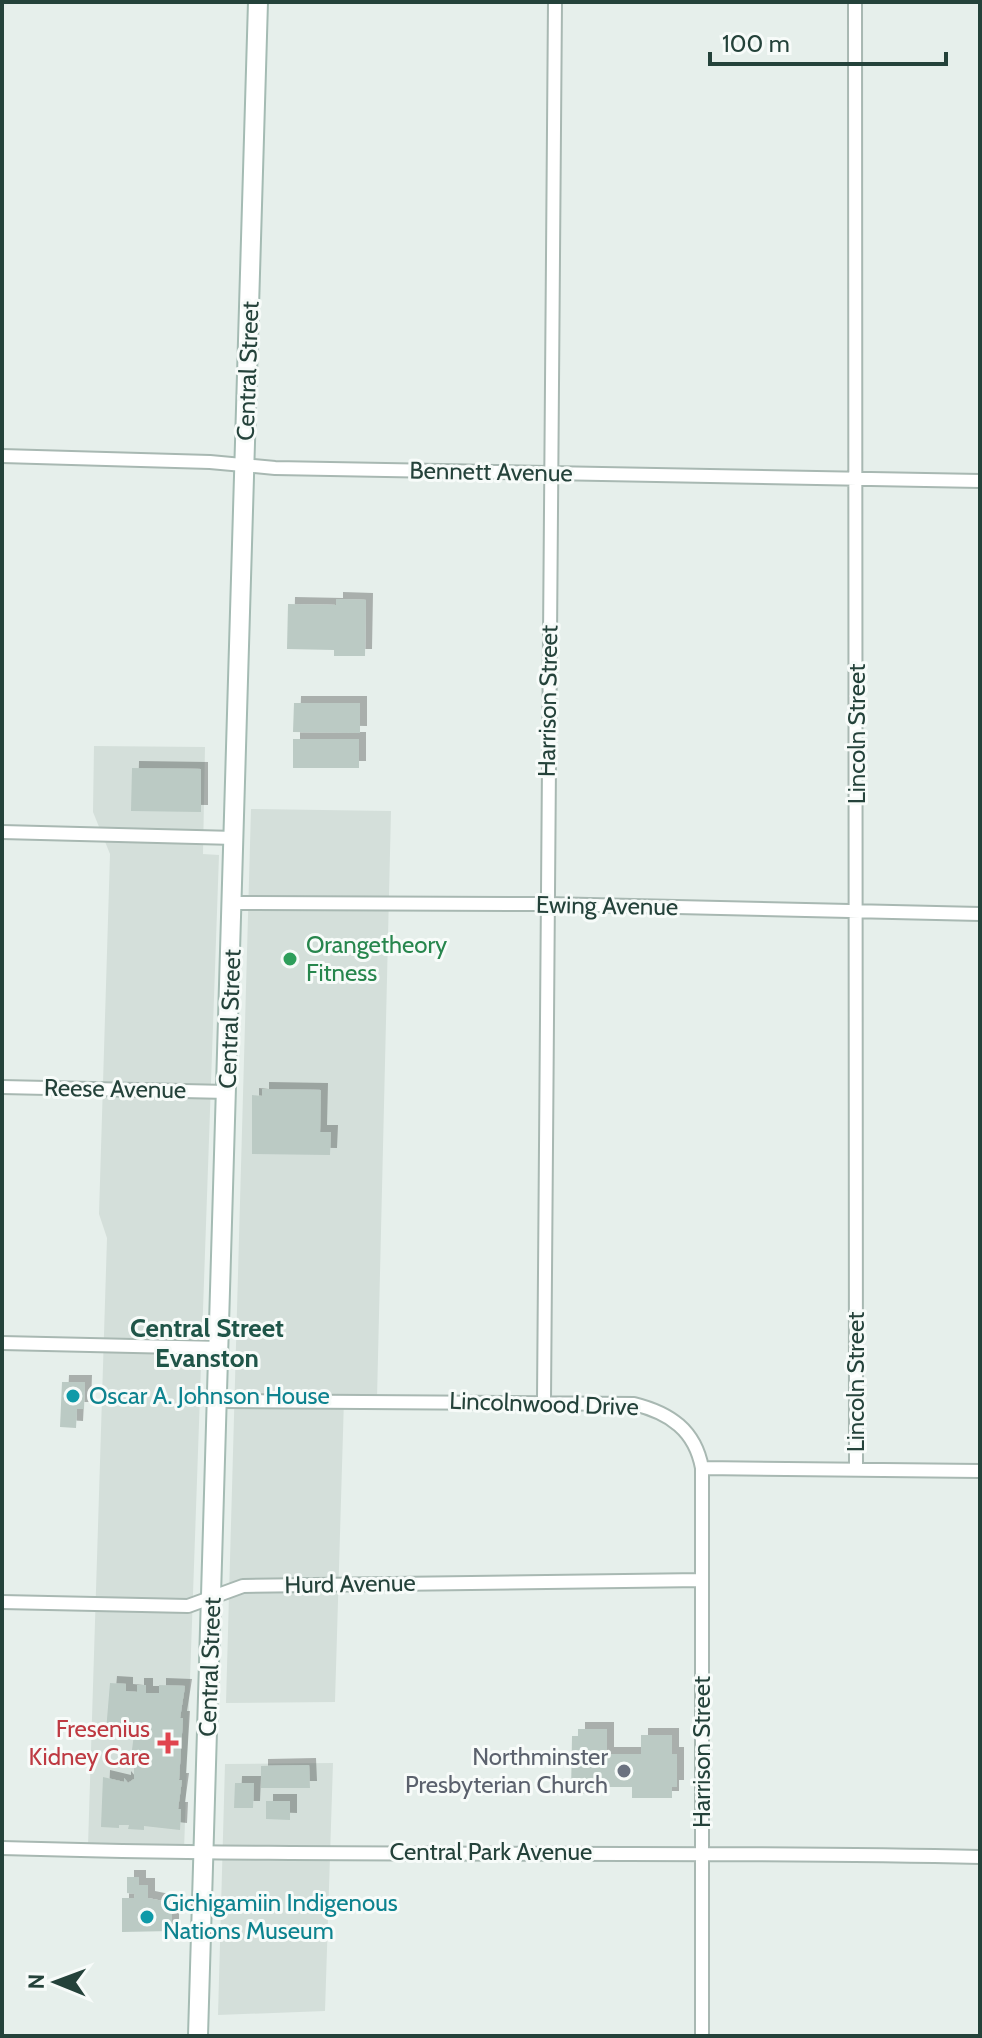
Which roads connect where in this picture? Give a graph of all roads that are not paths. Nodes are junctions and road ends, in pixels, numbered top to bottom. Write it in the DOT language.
graph roads {
  1 [pos="258,2"];
  2 [pos="555,2"];
  3 [pos="855,2"];
  4 [pos="2,456"];
  5 [pos="245,465"];
  6 [pos="551,473"];
  7 [pos="856,479"];
  8 [pos="980,481"];
  9 [pos="2,832"];
  10 [pos="235,838"];
  11 [pos="233,903"];
  12 [pos="546,904"];
  13 [pos="857,911"];
  14 [pos="980,914"];
  15 [pos="2,1087"];
  16 [pos="228,1092"];
  17 [pos="2,1343"];
  18 [pos="221,1348"];
  19 [pos="544,1400"];
  20 [pos="219,1401"];
  21 [pos="856,1467"];
  22 [pos="702,1468"];
  23 [pos="980,1471"];
  24 [pos="702,1580"];
  25 [pos="212,1598"];
  26 [pos="2,1602"];
  27 [pos="2,1848"];
  28 [pos="702,1851"];
  29 [pos="204,1854"];
  30 [pos="980,1857"];
  31 [pos="198,2036"];
  32 [pos="702,2036"];
  1 -- 5 [label="main road, Central Street"];
  2 -- 6 [label="street, Harrison Street"];
  3 -- 7 [label="street, Lincoln Street"];
  4 -- 5 [label="street, Bennett Avenue"];
  5 -- 6 [label="street, Bennett Avenue"];
  5 -- 10 [label="main road, Central Street"];
  6 -- 7 [label="street, Bennett Avenue"];
  6 -- 12 [label="street, Harrison Street"];
  7 -- 8 [label="street, Bennett Avenue"];
  7 -- 13 [label="street, Lincoln Street"];
  9 -- 10 [label="street"];
  10 -- 11 [label="main road, Central Street"];
  11 -- 12 [label="street, Ewing Avenue"];
  11 -- 16 [label="main road, Central Street"];
  12 -- 13 [label="street, Ewing Avenue"];
  12 -- 19 [label="street, Harrison Street"];
  13 -- 14 [label="street, Ewing Avenue"];
  13 -- 21 [label="street, Lincoln Street"];
  15 -- 16 [label="street, Reese Avenue"];
  16 -- 18 [label="main road, Central Street"];
  17 -- 18 [label="street"];
  18 -- 20 [label="main road, Central Street"];
  19 -- 20 [label="street, Lincolnwood Drive"];
  19 -- 22 [label="street, Lincolnwood Drive"];
  20 -- 25 [label="main road, Central Street"];
  21 -- 22 [label="street"];
  21 -- 23 [label="street"];
  22 -- 24 [label="street, Harrison Street"];
  24 -- 25 [label="street, Hurd Avenue"];
  24 -- 28 [label="street, Harrison Street"];
  25 -- 26 [label="street, Hurd Avenue"];
  25 -- 29 [label="main road, Central Street"];
  27 -- 29 [label="street, Central Park Avenue"];
  28 -- 29 [label="street, Central Park Avenue"];
  28 -- 30 [label="street, Central Park Avenue"];
  28 -- 32 [label="street, Harrison Street"];
  29 -- 31 [label="main road, Central Street"];
}
